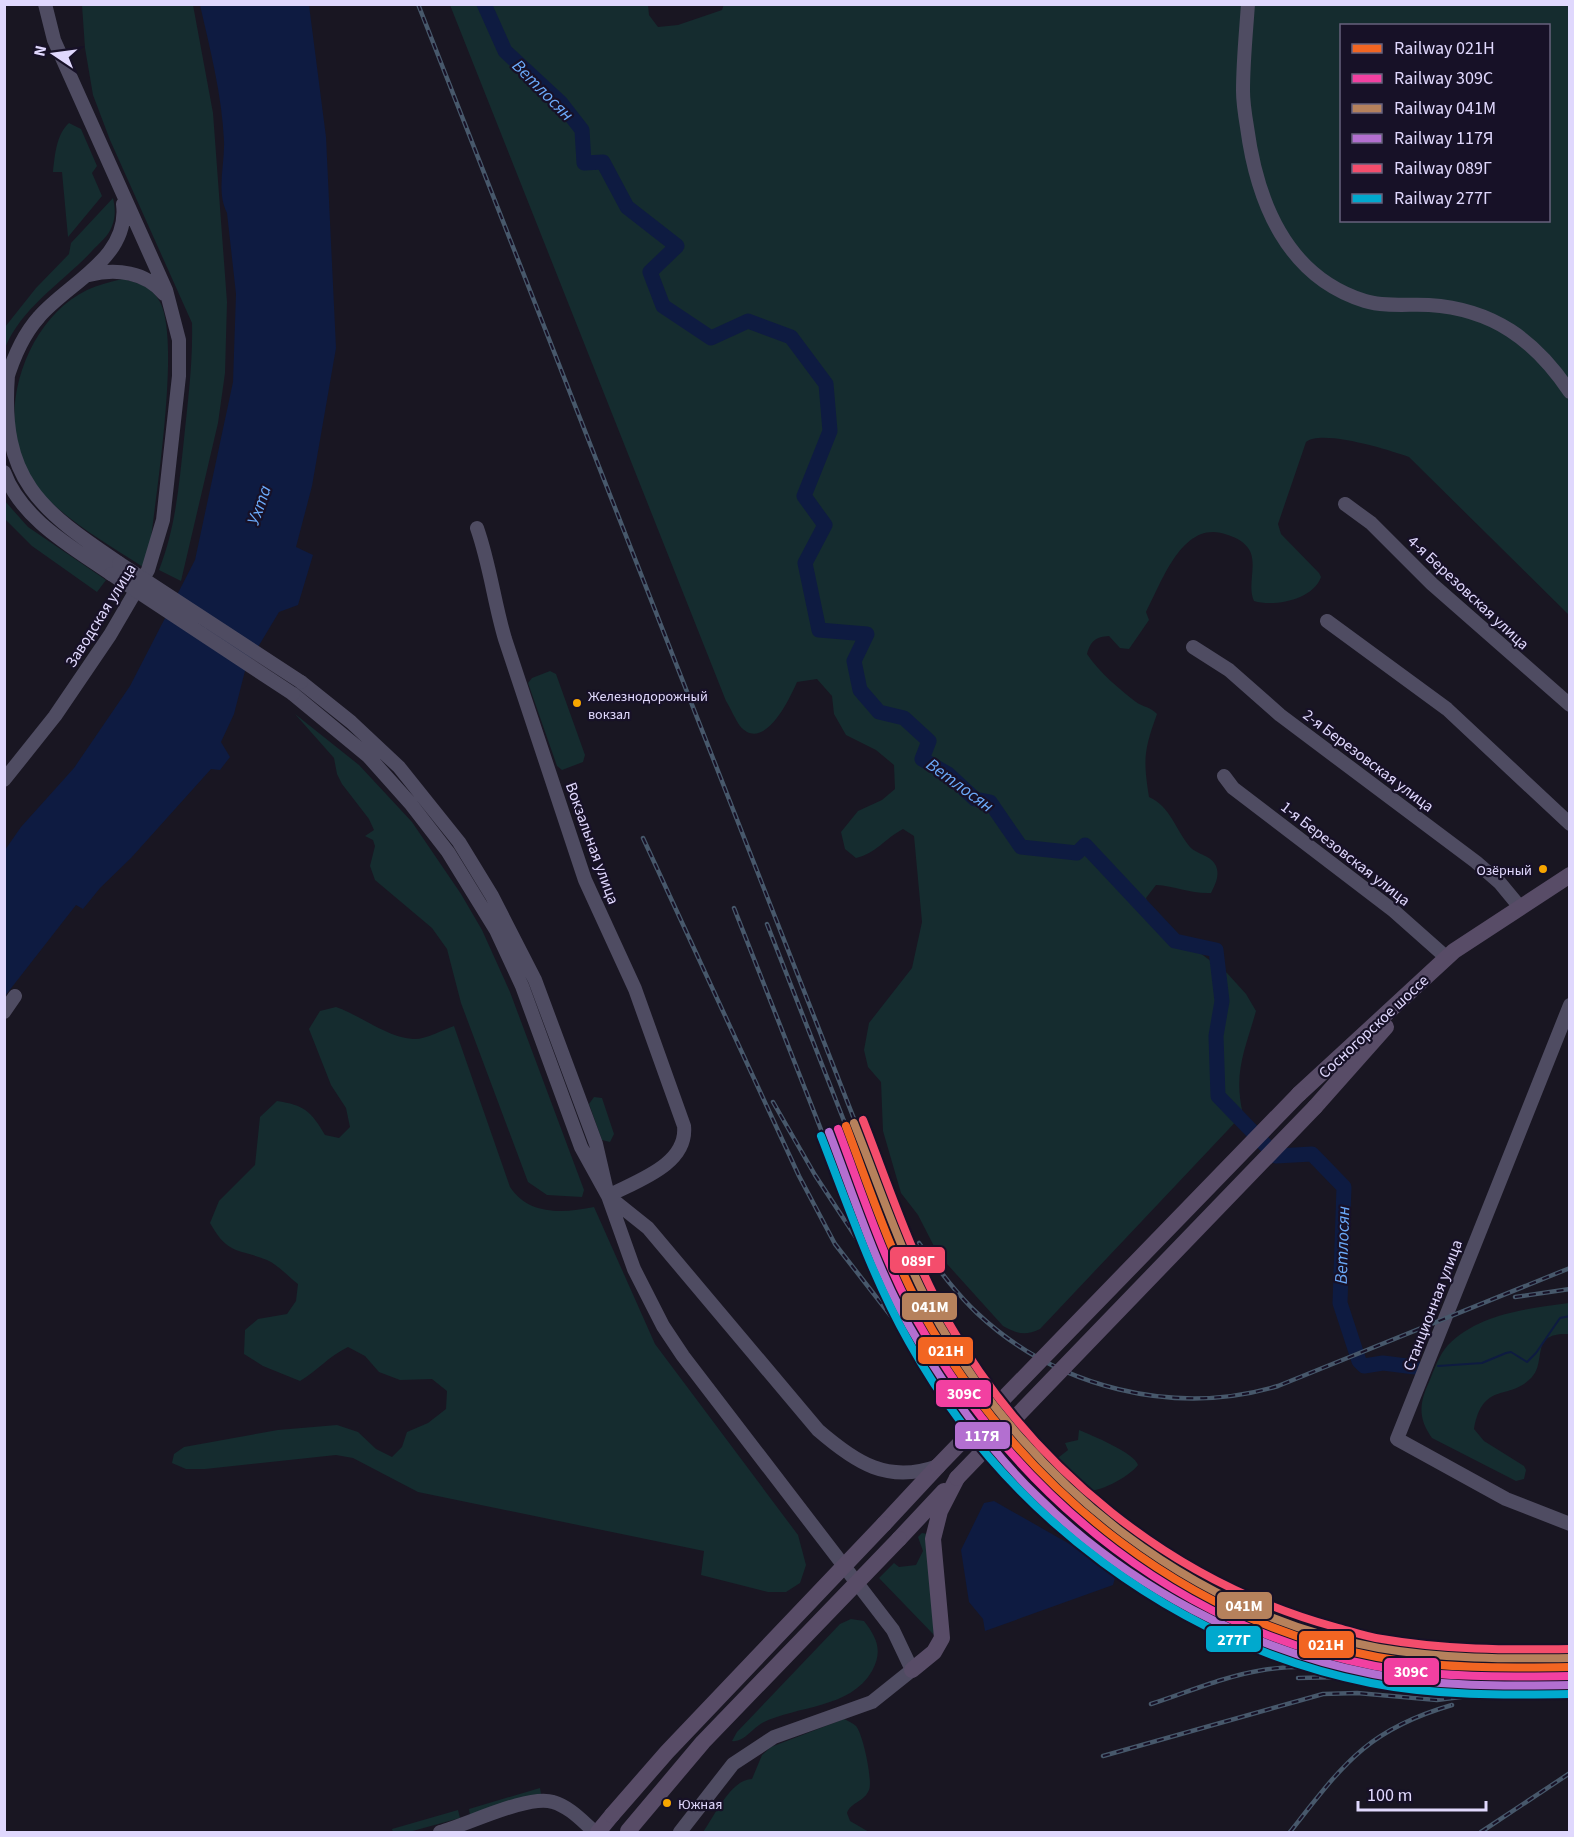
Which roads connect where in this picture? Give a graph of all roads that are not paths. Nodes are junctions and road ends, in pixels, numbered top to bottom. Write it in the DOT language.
graph roads {
  1 [pos="45,4"];
  2 [pos="1248,4"];
  3 [pos="122,196"];
  4 [pos="90,275"];
  5 [pos="171,304"];
  6 [pos="6,382"];
  7 [pos="1569,392"];
  8 [pos="4,472"];
  9 [pos="1345,504"];
  10 [pos="477,528"];
  11 [pos="115,568"];
  12 [pos="1327,621"];
  13 [pos="1193,647"];
  14 [pos="1569,705"];
  15 [pos="1224,777"];
  16 [pos="4,780"];
  17 [pos="1569,824"];
  18 [pos="1569,875"];
  19 [pos="1519,906"];
  20 [pos="1447,958"];
  21 [pos="15,996"];
  22 [pos="1569,1005"];
  23 [pos="4,1012"];
  24 [pos="1569,1035"];
  25 [pos="1553,1041"];
  26 [pos="608,1196"];
  27 [pos="938,1466"];
  28 [pos="957,1478"];
  29 [pos="1569,1524"];
  30 [pos="912,1670"];
  31 [pos="448,1831"];
  32 [pos="596,1833"];
  33 [pos="627,1833"];
  34 [pos="680,1833"];
  1 -- 3 [label="street, Заводская улица"];
  2 -- 7 [label="street"];
  3 -- 4 [label="street"];
  3 -- 5 [label="street, Заводская улица"];
  4 -- 5 [label="street"];
  4 -- 6 [label="street"];
  5 -- 16 [label="street, Заводская улица"];
  6 -- 11 [label="street"];
  8 -- 11 [label="street"];
  9 -- 14 [label="street, 4-я Березовская улица"];
  10 -- 26 [label="street, Вокзальная улица"];
  11 -- 26 [label="street, bridge"];
  11 -- 26 [label="street, bridge"];
  12 -- 17 [label="street"];
  13 -- 19 [label="street, 2-я Березовская улица"];
  15 -- 20 [label="street, 1-я Березовская улица"];
  18 -- 19 [label="main road, Сосногорское шоссе"];
  19 -- 20 [label="main road, Сосногорское шоссе"];
  20 -- 27 [label="main road, Сосногорское шоссе, bridge"];
  20 -- 28 [label="main road, Сосногорское шоссе, bridge"];
  21 -- 23 [label="street"];
  22 -- 25 [label="street, Станционная улица"];
  24 -- 25 [label="street"];
  25 -- 29 [label="street, Станционная улица"];
  26 -- 27 [label="street"];
  26 -- 30 [label="street"];
  27 -- 32 [label="main road, Сосногорское шоссе, bridge"];
  28 -- 30 [label="main road"];
  28 -- 33 [label="main road, Сосногорское шоссе, bridge"];
  30 -- 34 [label="street"];
  31 -- 32 [label="street"];
}
